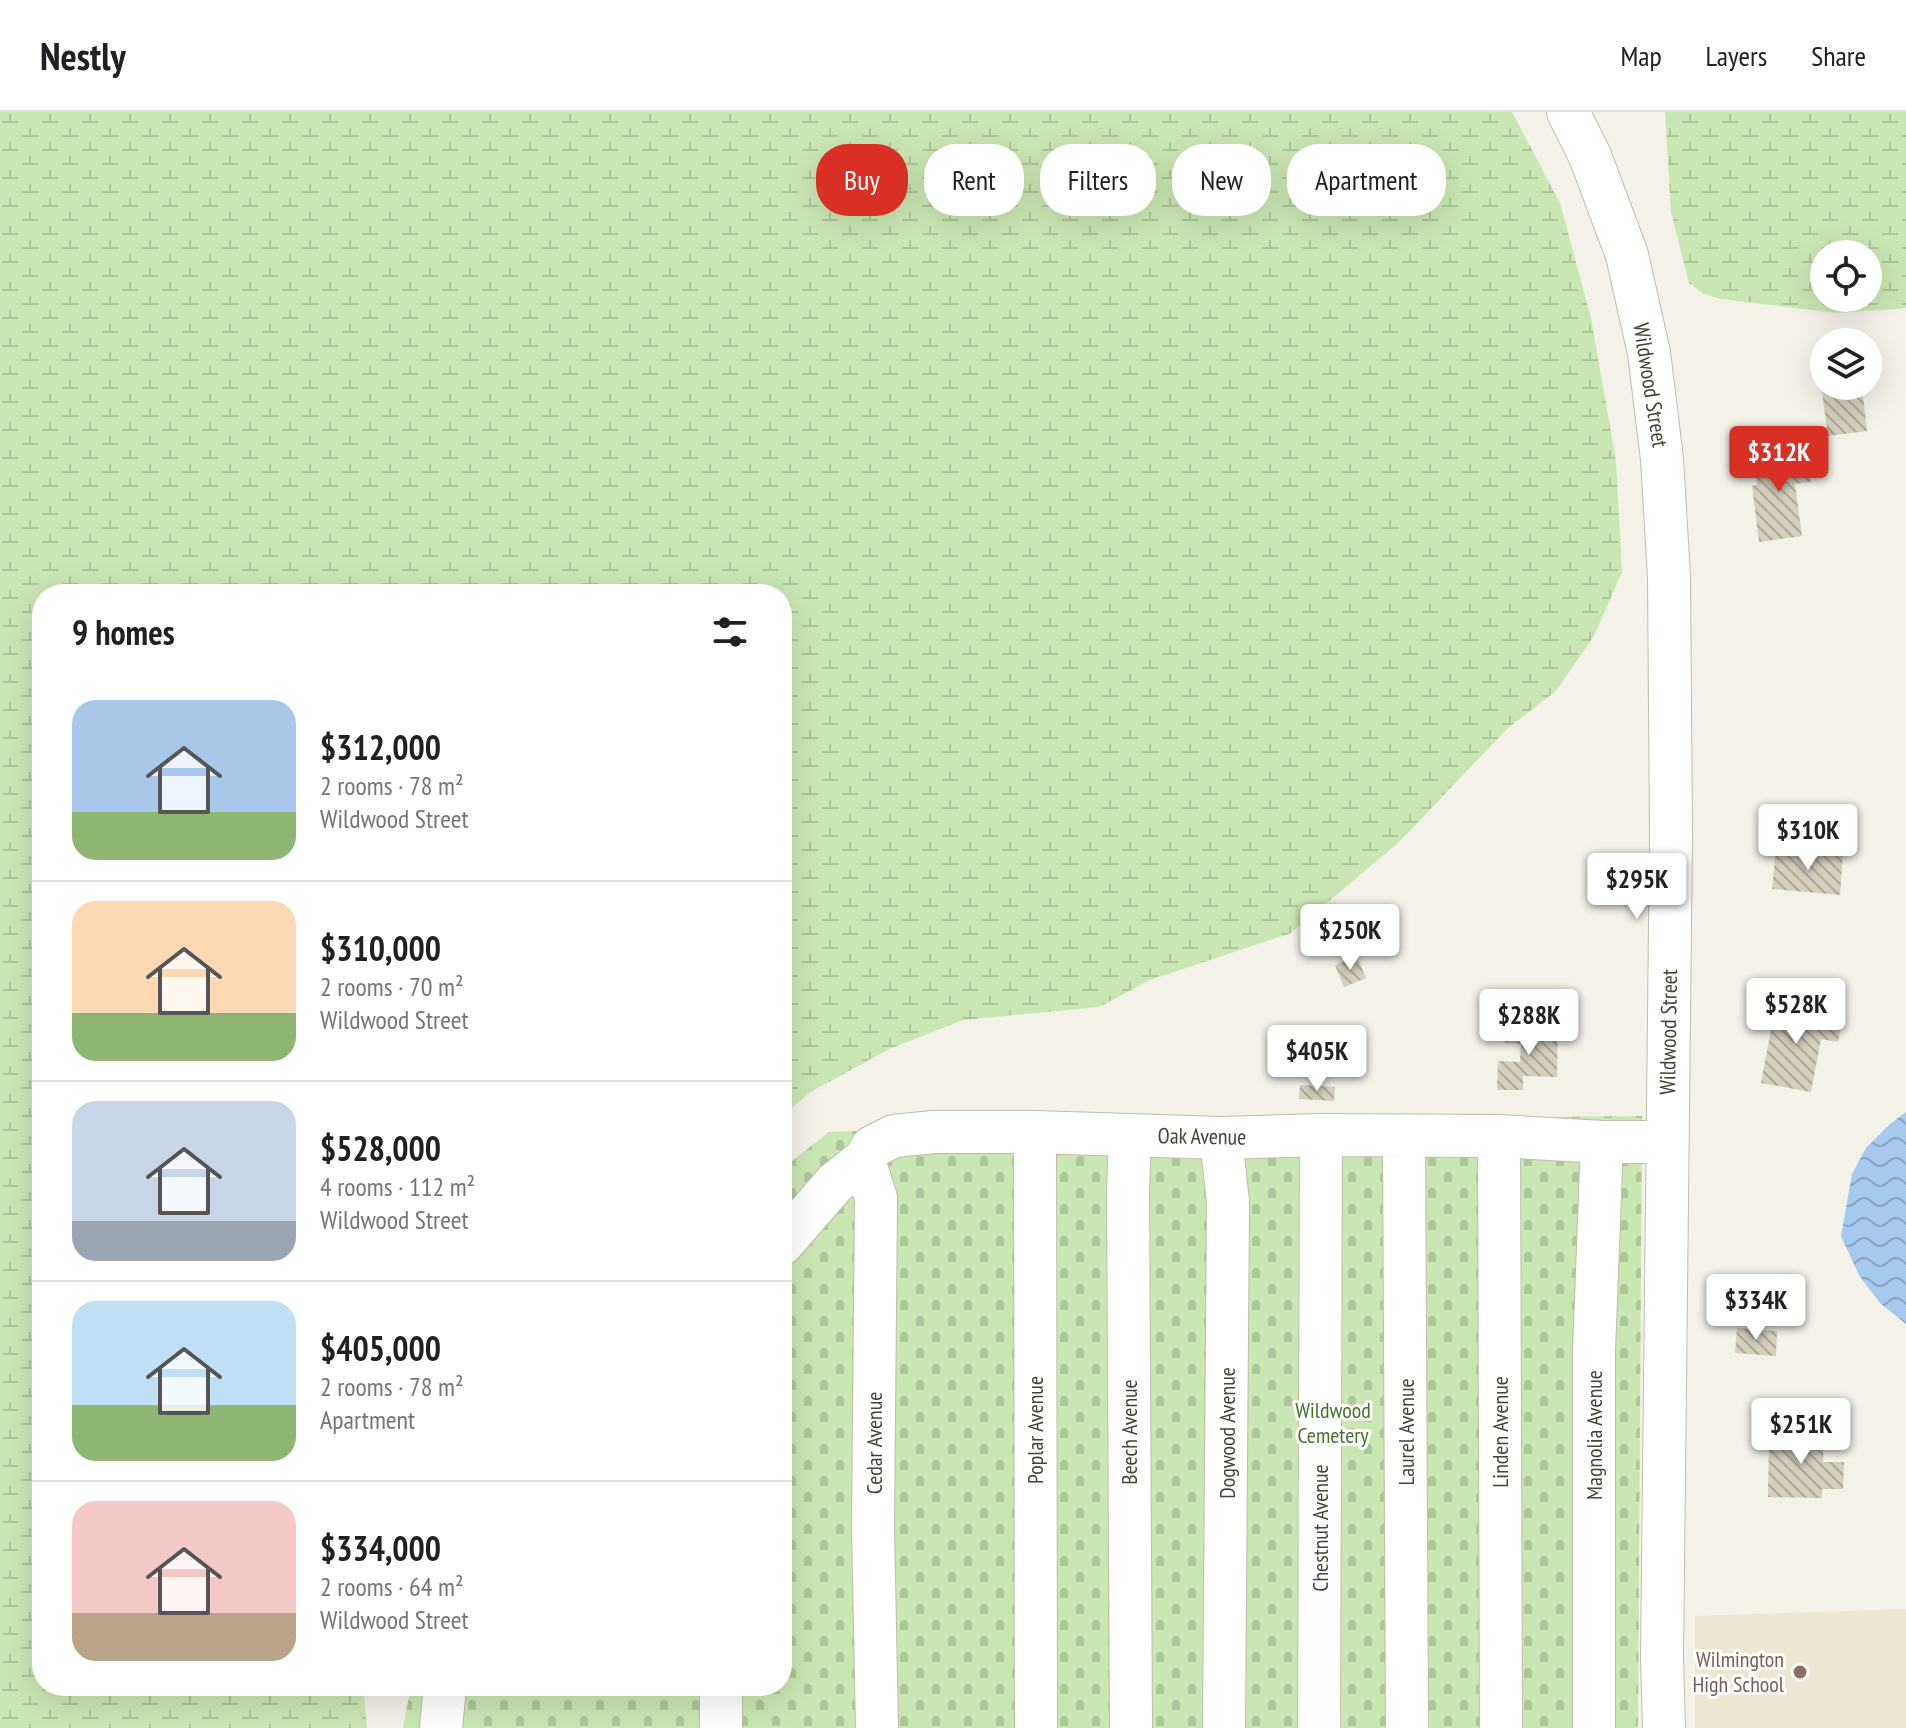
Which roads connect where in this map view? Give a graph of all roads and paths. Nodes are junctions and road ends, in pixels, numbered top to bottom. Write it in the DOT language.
graph roads {
  1 [pos="1568,112"];
  2 [pos="1035,1132"];
  3 [pos="1130,1135"];
  4 [pos="1321,1135"];
  5 [pos="1404,1136"];
  6 [pos="1499,1136"];
  7 [pos="1221,1138"];
  8 [pos="1602,1142"];
  9 [pos="1667,1142"];
  10 [pos="864,1160"];
  11 [pos="792,1232"];
  12 [pos="444,1696"];
  13 [pos="721,1696"];
  14 [pos="441,1728"];
  15 [pos="721,1728"];
  16 [pos="877,1728"];
  17 [pos="1036,1728"];
  18 [pos="1131,1728"];
  19 [pos="1224,1728"];
  20 [pos="1319,1728"];
  21 [pos="1407,1728"];
  22 [pos="1501,1728"];
  23 [pos="1594,1728"];
  24 [pos="1664,1728"];
  1 -- 9 [label="street, Wildwood Street"];
  2 -- 3 [label="street, Oak Avenue"];
  2 -- 10 [label="street, Oak Avenue"];
  2 -- 17 [label="street, Poplar Avenue"];
  3 -- 7 [label="street, Oak Avenue"];
  3 -- 18 [label="street, Beech Avenue"];
  4 -- 5 [label="street, Oak Avenue"];
  4 -- 7 [label="street, Oak Avenue"];
  4 -- 20 [label="street, Chestnut Avenue"];
  5 -- 6 [label="street, Oak Avenue"];
  5 -- 21 [label="street, Laurel Avenue"];
  6 -- 8 [label="street, Oak Avenue"];
  6 -- 22 [label="street, Linden Avenue"];
  7 -- 19 [label="street, Dogwood Avenue"];
  8 -- 9 [label="street, Oak Avenue"];
  8 -- 23 [label="street, Magnolia Avenue"];
  9 -- 24 [label="street, Wildwood Street"];
  10 -- 11 [label="street, Oak Avenue"];
  10 -- 16 [label="street, Cedar Avenue"];
  12 -- 14 [label="street"];
  13 -- 15 [label="street"];
}
